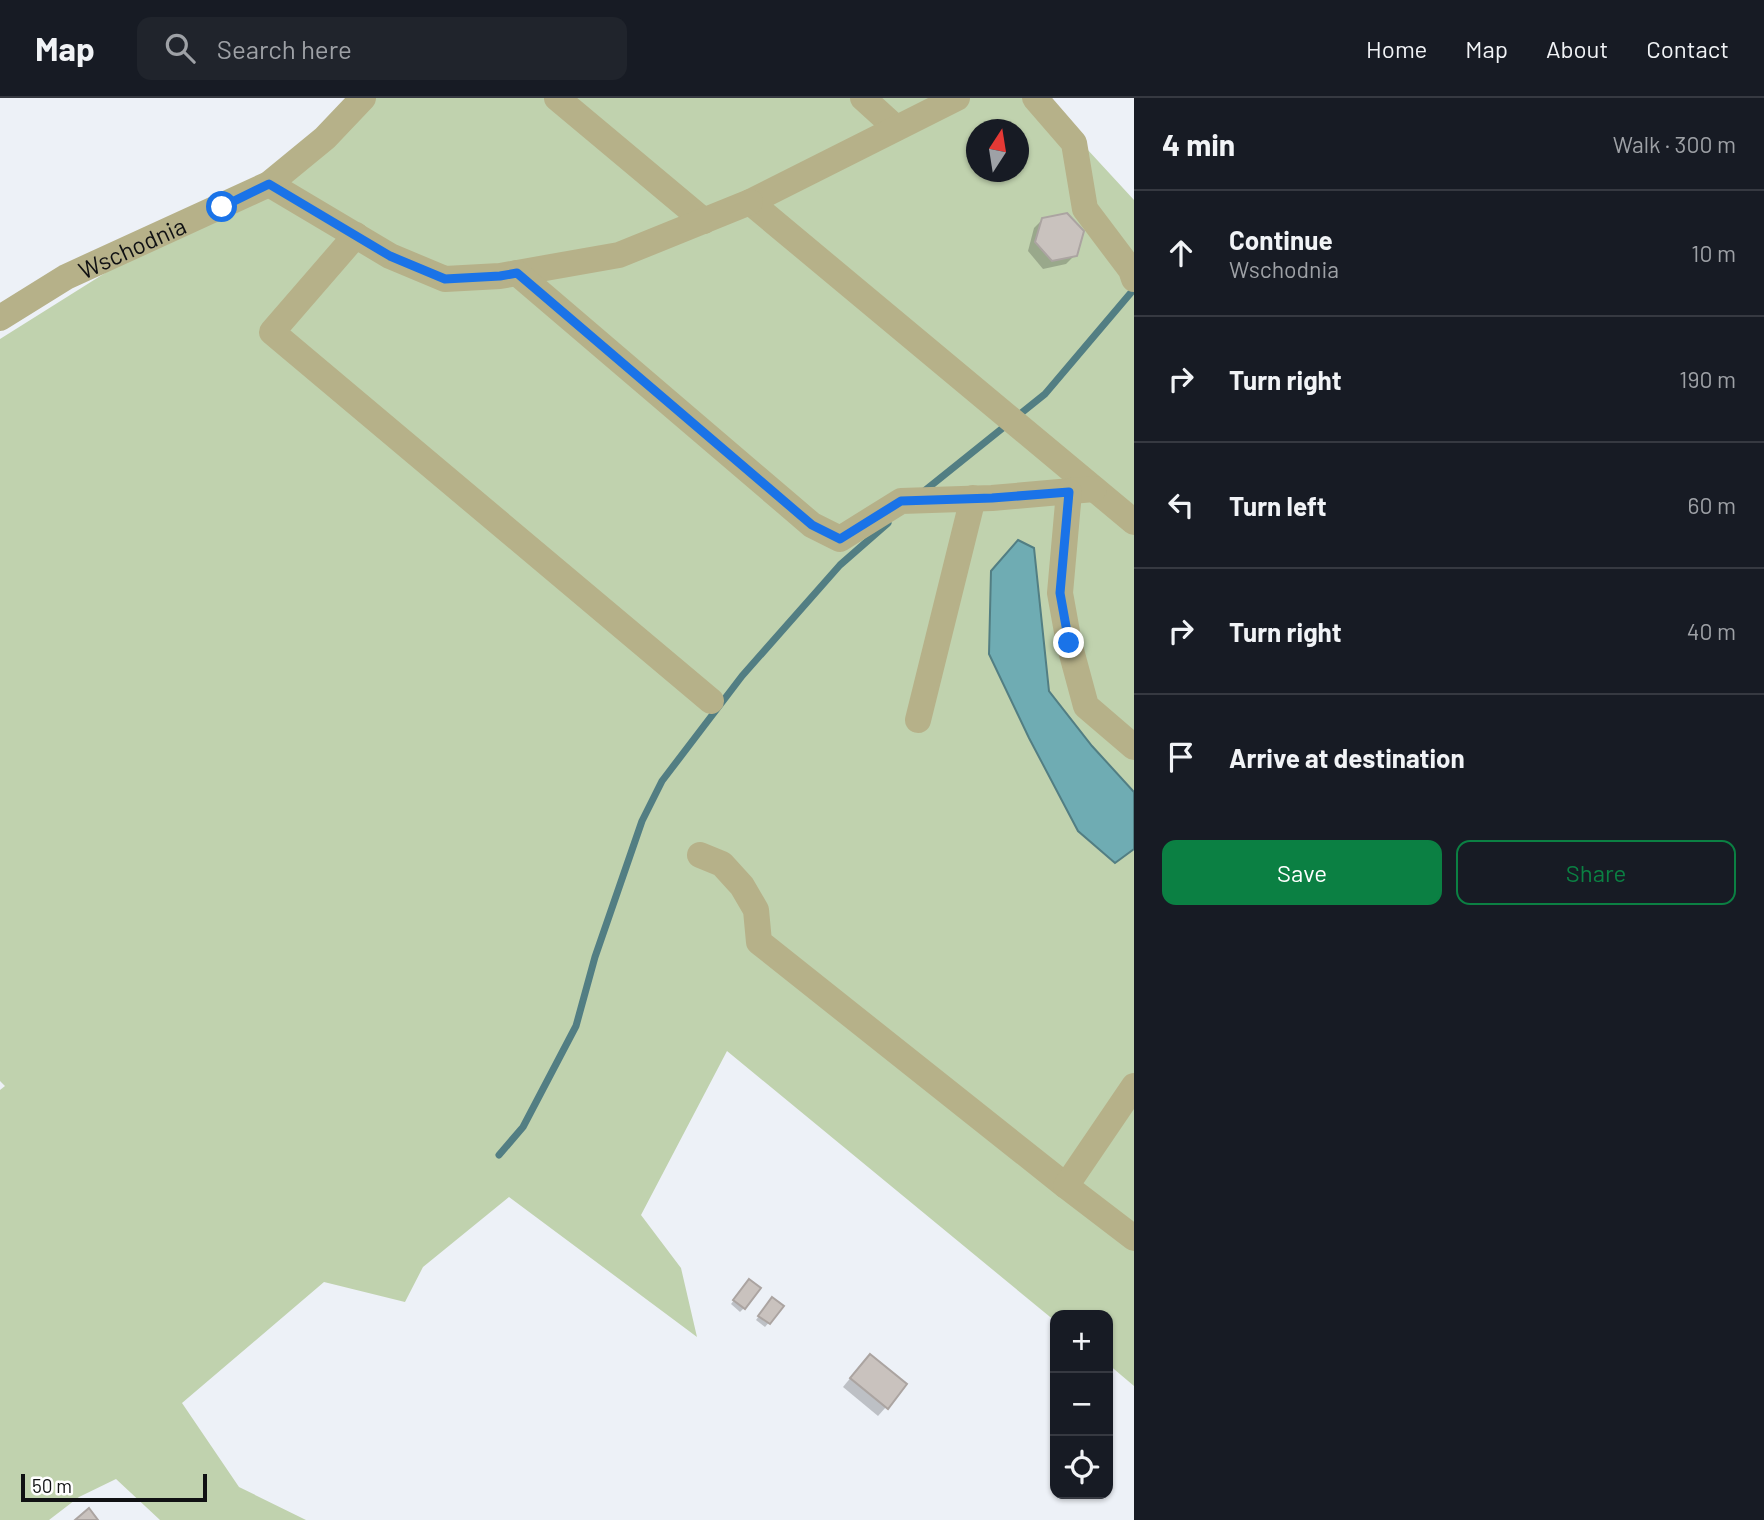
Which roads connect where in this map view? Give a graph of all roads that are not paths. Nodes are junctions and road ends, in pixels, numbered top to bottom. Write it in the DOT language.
graph roads {
  1 [pos="363,98"];
  2 [pos="557,98"];
  3 [pos="863,98"];
  4 [pos="957,98"];
  5 [pos="1035,98"];
  6 [pos="897,128"];
  7 [pos="269,184"];
  8 [pos="750,202"];
  9 [pos="704,220"];
  10 [pos="356,235"];
  11 [pos="517,273"];
  12 [pos="1133,274"];
  13 [pos="0,318"];
  14 [pos="1081,491"];
  15 [pos="973,498"];
  16 [pos="1134,522"];
  17 [pos="710,701"];
  18 [pos="918,720"];
  19 [pos="1134,747"];
  20 [pos="700,855"];
  21 [pos="1134,1086"];
  22 [pos="1066,1186"];
  23 [pos="1134,1238"];
  1 -- 7 [label="street, Wschodnia"];
  2 -- 9 [label="street"];
  3 -- 6 [label="street"];
  4 -- 6 [label="street"];
  5 -- 12 [label="street"];
  6 -- 8 [label="street"];
  7 -- 10 [label="street"];
  7 -- 13 [label="street, Wschodnia"];
  8 -- 9 [label="street"];
  8 -- 14 [label="street"];
  9 -- 11 [label="street"];
  10 -- 11 [label="street"];
  10 -- 17 [label="street"];
  11 -- 15 [label="street"];
  14 -- 15 [label="street"];
  14 -- 16 [label="street"];
  14 -- 19 [label="street"];
  15 -- 18 [label="street"];
  20 -- 22 [label="street"];
  21 -- 22 [label="street"];
  22 -- 23 [label="street"];
}
